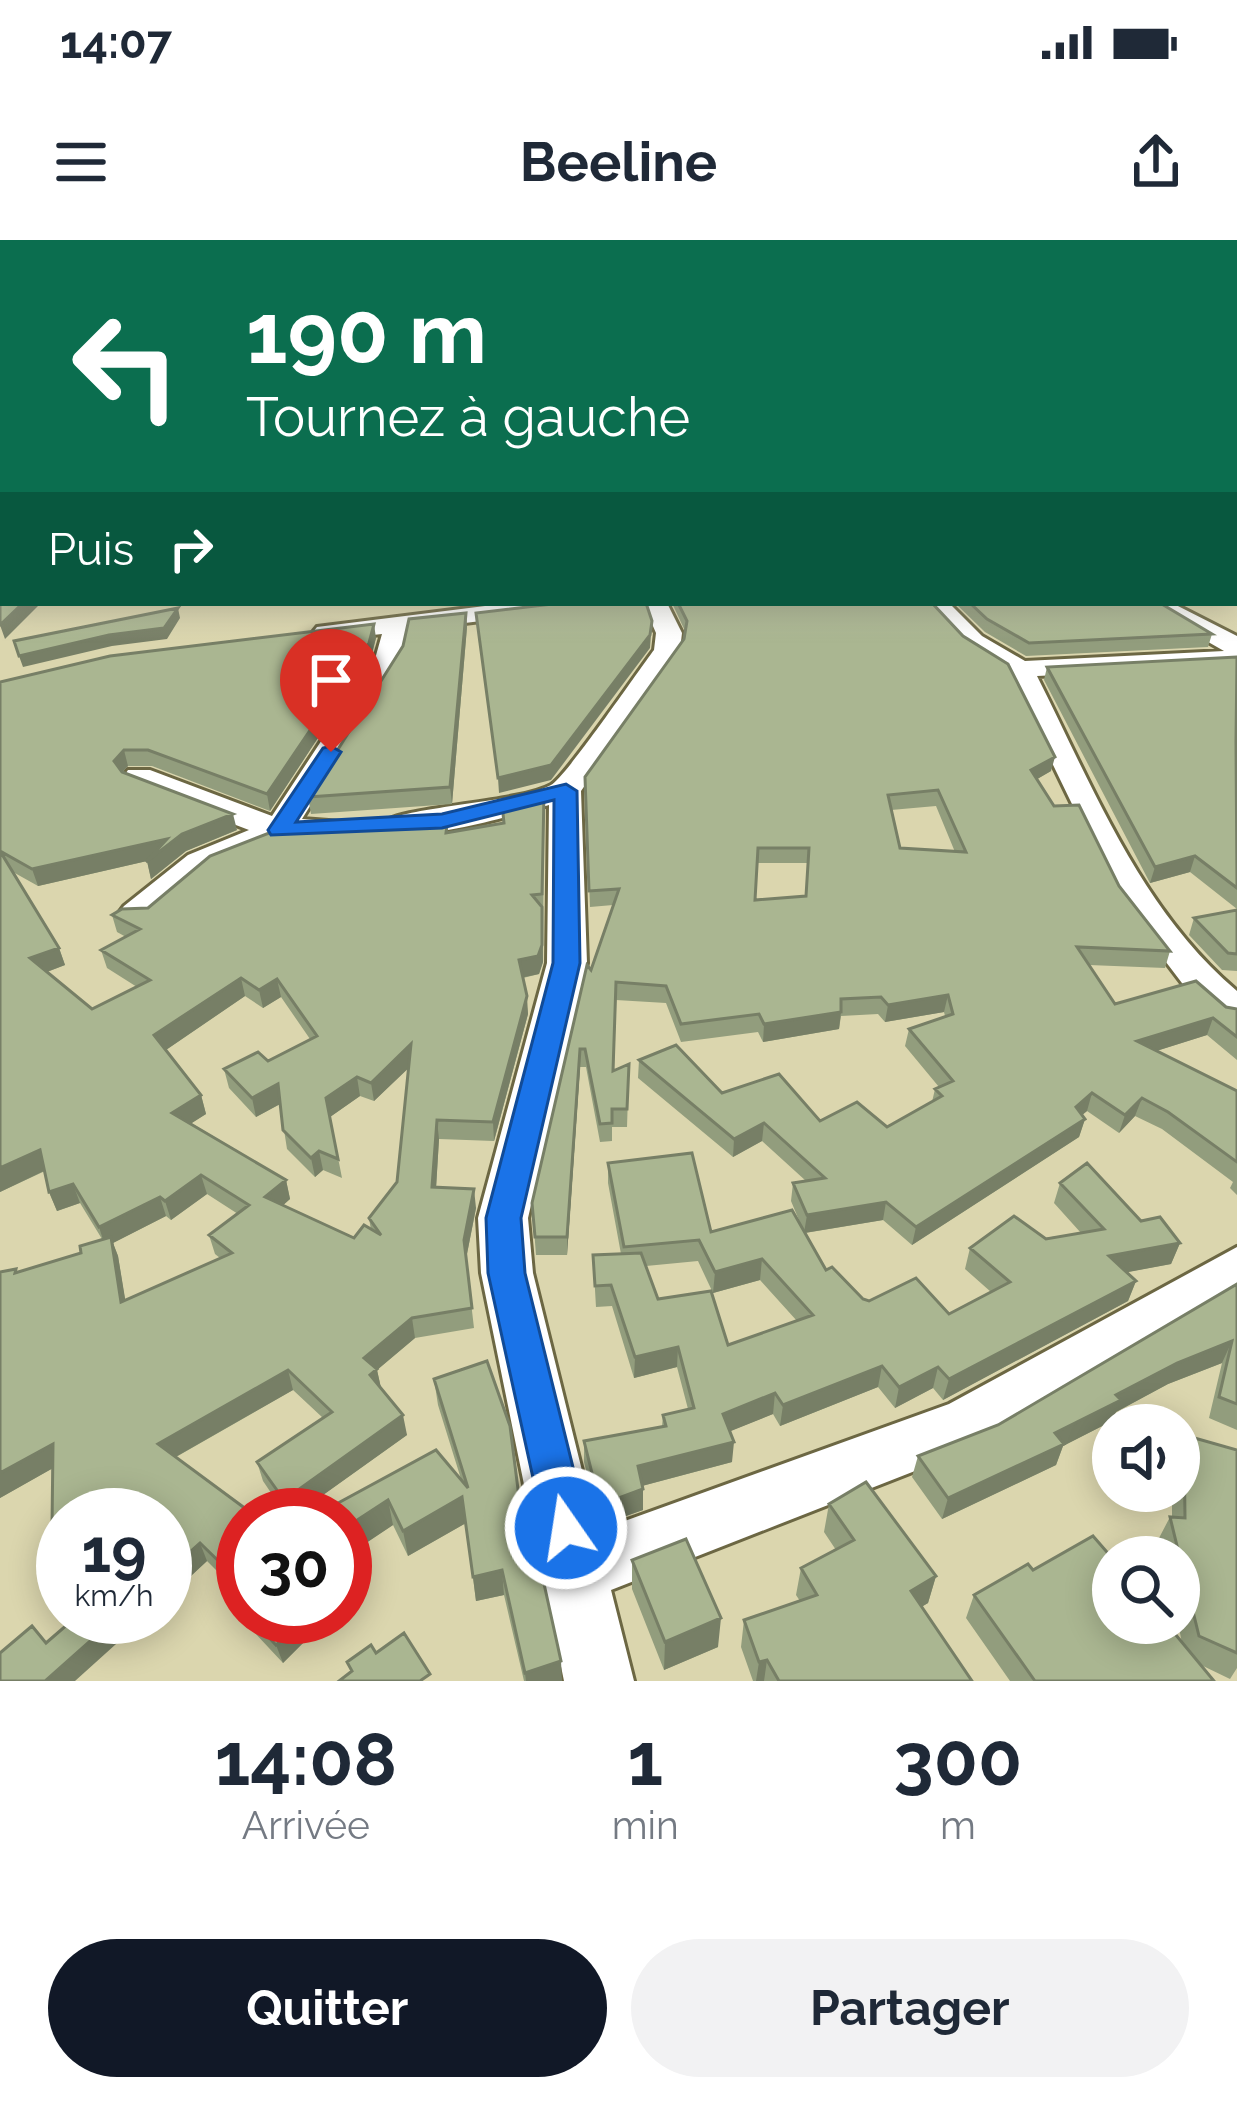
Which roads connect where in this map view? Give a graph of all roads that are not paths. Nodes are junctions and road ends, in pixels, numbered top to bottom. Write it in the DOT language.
graph roads {
  1 [pos="546,606"];
  2 [pos="656,606"];
  3 [pos="938,606"];
  4 [pos="1159,606"];
  5 [pos="393,624"];
  6 [pos="303,635"];
  7 [pos="1237,649"];
  8 [pos="1237,658"];
  9 [pos="1020,670"];
  10 [pos="140,777"];
  11 [pos="566,791"];
  12 [pos="279,830"];
  13 [pos="137,914"];
  14 [pos="1237,1012"];
  15 [pos="1237,1268"];
  16 [pos="576,1571"];
  17 [pos="599,1681"];
  1 -- 5 [label="street"];
  2 -- 11 [label="street"];
  3 -- 9 [label="street"];
  4 -- 7 [label="street"];
  5 -- 6 [label="street"];
  5 -- 12 [label="street"];
  8 -- 9 [label="street"];
  9 -- 14 [label="street"];
  10 -- 12 [label="street"];
  11 -- 12 [label="street"];
  11 -- 16 [label="street"];
  12 -- 13 [label="street"];
  15 -- 16 [label="street"];
  16 -- 17 [label="street"];
}
